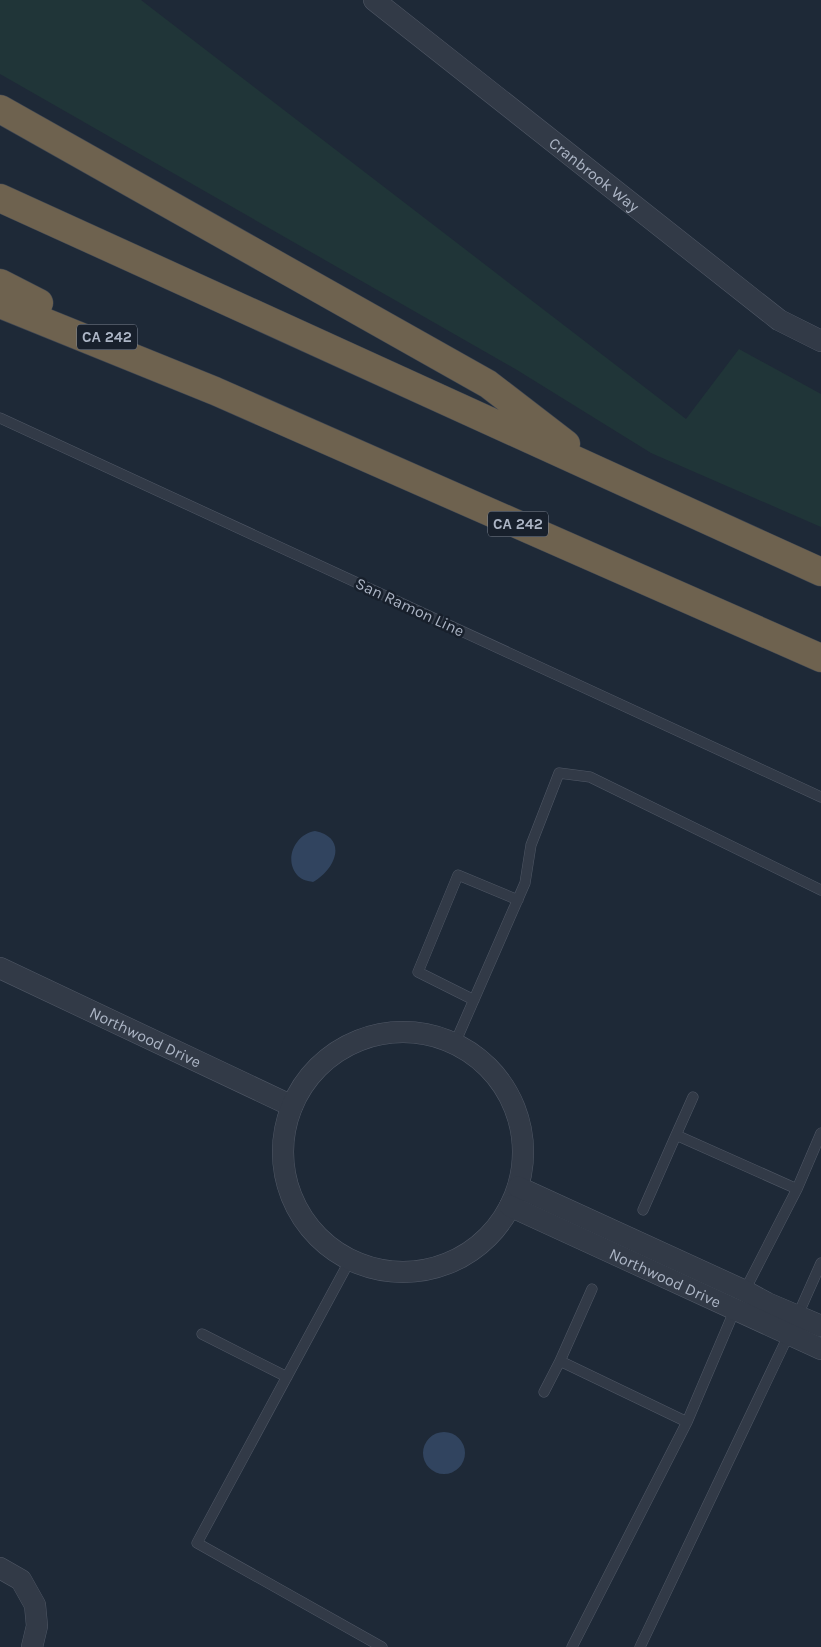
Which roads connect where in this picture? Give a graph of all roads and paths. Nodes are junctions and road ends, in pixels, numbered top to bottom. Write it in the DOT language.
graph roads {
  1 [pos="374,0"];
  2 [pos="0,109"];
  3 [pos="0,198"];
  4 [pos="0,283"];
  5 [pos="0,304"];
  6 [pos="821,341"];
  7 [pos="215,390"];
  8 [pos="0,418"];
  9 [pos="603,473"];
  10 [pos="821,572"];
  11 [pos="821,658"];
  12 [pos="821,797"];
  13 [pos="821,890"];
  14 [pos="518,900"];
  15 [pos="0,968"];
  16 [pos="474,1000"];
  17 [pos="455,1043"];
  18 [pos="693,1097"];
  19 [pos="292,1106"];
  20 [pos="821,1133"];
  21 [pos="676,1135"];
  22 [pos="797,1189"];
  23 [pos="514,1197"];
  24 [pos="643,1210"];
  25 [pos="350,1260"];
  26 [pos="821,1263"];
  27 [pos="592,1289"];
  28 [pos="745,1291"];
  29 [pos="735,1310"];
  30 [pos="794,1325"];
  31 [pos="821,1326"];
  32 [pos="202,1334"];
  33 [pos="821,1349"];
  34 [pos="560,1361"];
  35 [pos="287,1377"];
  36 [pos="544,1392"];
  37 [pos="687,1422"];
  38 [pos="0,1568"];
  39 [pos="32,1647"];
  40 [pos="382,1647"];
  41 [pos="572,1647"];
  42 [pos="640,1647"];
  1 -- 6 [label="street, Cranbrook Way"];
  2 -- 9 [label="highway"];
  3 -- 9 [label="highway"];
  4 -- 7 [label="highway, CA 242"];
  5 -- 7 [label="highway"];
  7 -- 11 [label="highway, CA 242"];
  8 -- 12 [label="lane, San Ramon Line"];
  9 -- 10 [label="highway"];
  13 -- 14 [label="lane"];
  14 -- 16 [label="lane"];
  14 -- 16 [label="lane"];
  15 -- 19 [label="street, Northwood Drive"];
  16 -- 17 [label="lane"];
  17 -- 19 [label="street"];
  17 -- 23 [label="street"];
  18 -- 21 [label="lane"];
  19 -- 25 [label="street"];
  20 -- 22 [label="lane"];
  21 -- 22 [label="lane"];
  21 -- 24 [label="lane"];
  22 -- 28 [label="lane"];
  23 -- 25 [label="street"];
  23 -- 28 [label="street, Northwood Drive"];
  23 -- 29 [label="street, Northwood Drive"];
  25 -- 35 [label="lane"];
  26 -- 30 [label="lane"];
  27 -- 34 [label="lane"];
  28 -- 29 [label="lane"];
  28 -- 30 [label="street, Northwood Drive"];
  29 -- 30 [label="street, Northwood Drive"];
  29 -- 37 [label="lane"];
  30 -- 31 [label="street, Northwood Drive"];
  30 -- 33 [label="street, Northwood Drive"];
  30 -- 42 [label="lane"];
  32 -- 35 [label="lane"];
  34 -- 36 [label="lane"];
  34 -- 37 [label="lane"];
  35 -- 40 [label="lane"];
  37 -- 41 [label="lane"];
  38 -- 39 [label="street"];
}
